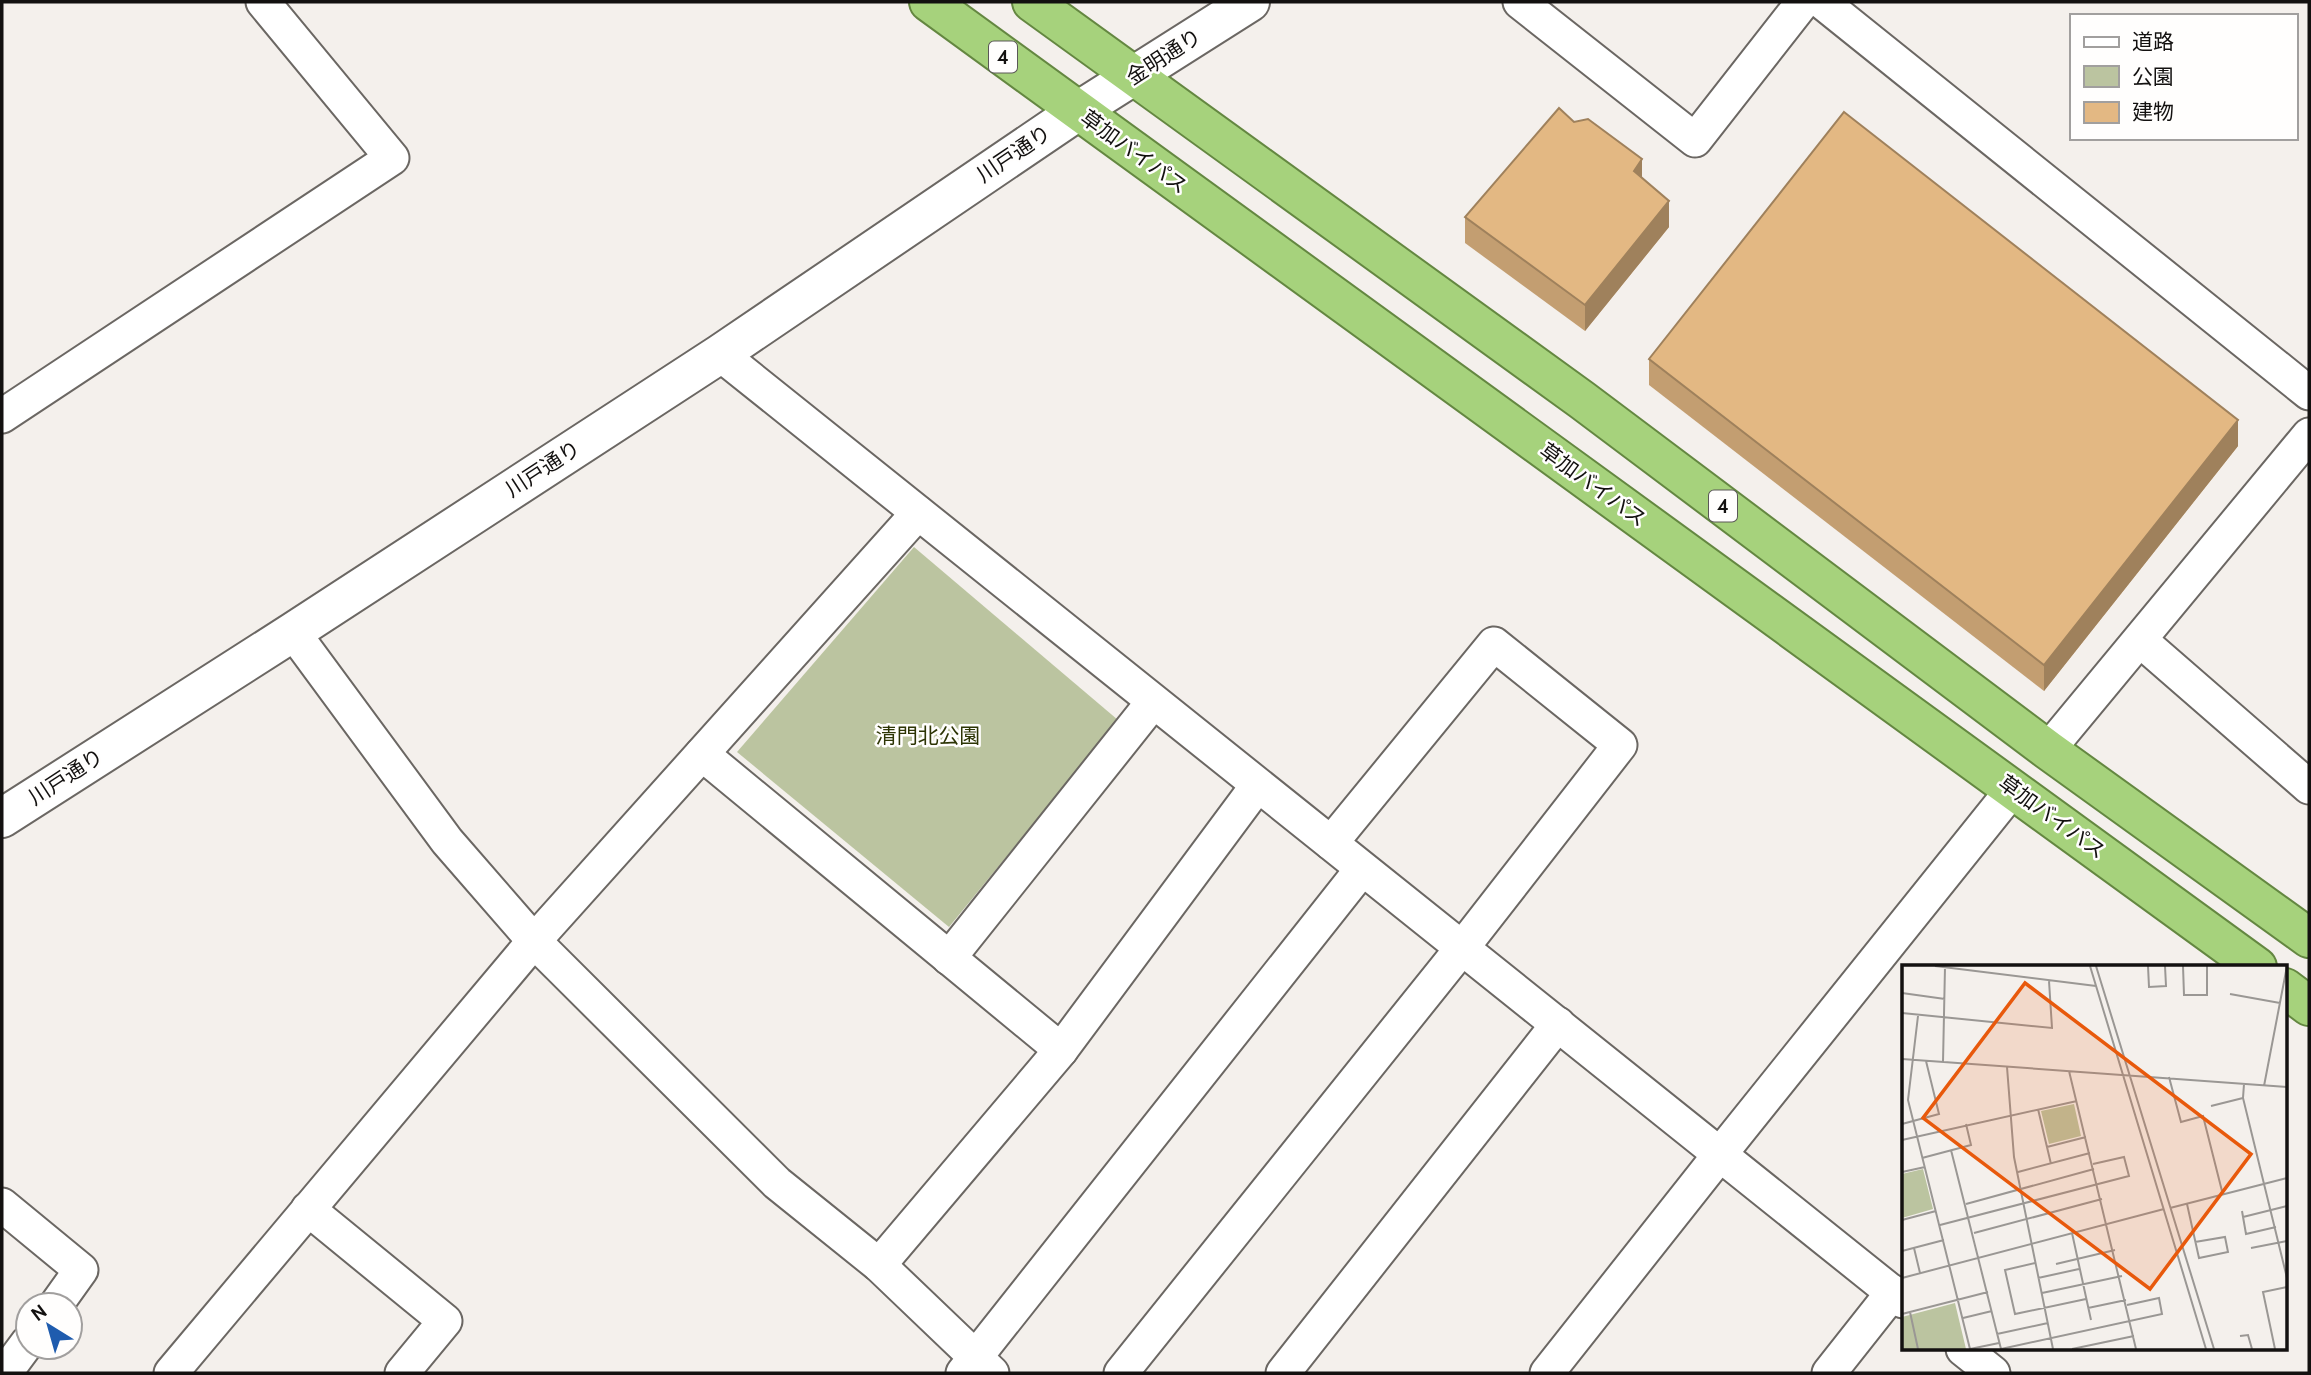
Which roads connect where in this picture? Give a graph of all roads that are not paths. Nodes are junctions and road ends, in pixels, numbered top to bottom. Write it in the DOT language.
graph roads {
  1 [pos="263,2"];
  2 [pos="929,2"];
  3 [pos="1032,2"];
  4 [pos="1250,2"];
  5 [pos="1520,2"];
  6 [pos="1803,2"];
  7 [pos="1822,2"];
  8 [pos="1136,75"];
  9 [pos="1078,111"];
  10 [pos="720,354"];
  11 [pos="2309,393"];
  12 [pos="2,416"];
  13 [pos="2309,435"];
  14 [pos="918,513"];
  15 [pos="293,632"];
  16 [pos="2140,640"];
  17 [pos="1153,702"];
  18 [pos="2048,750"];
  19 [pos="702,754"];
  20 [pos="1257,786"];
  21 [pos="2309,787"];
  22 [pos="2013,789"];
  23 [pos="2,818"];
  24 [pos="1331,843"];
  25 [pos="1362,869"];
  26 [pos="2309,938"];
  27 [pos="534,941"];
  28 [pos="1462,948"];
  29 [pos="949,958"];
  30 [pos="2254,965"];
  31 [pos="2286,989"];
  32 [pos="2309,1006"];
  33 [pos="1558,1024"];
  34 [pos="1061,1050"];
  35 [pos="1721,1153"];
  36 [pos="2,1205"];
  37 [pos="308,1209"];
  38 [pos="879,1265"];
  39 [pos="66,1291"];
  40 [pos="1898,1296"];
  41 [pos="1964,1350"];
  42 [pos="977,1368"];
  43 [pos="170,1373"];
  44 [pos="402,1373"];
  45 [pos="1121,1373"];
  46 [pos="1283,1373"];
  47 [pos="1547,1373"];
  48 [pos="1829,1373"];
  49 [pos="1993,1373"];
  1 -- 12 [label="street"];
  2 -- 9 [label="highway, 草加バイパス / 4"];
  3 -- 8 [label="highway, 4"];
  4 -- 8 [label="street, 金明通り"];
  5 -- 6 [label="street"];
  7 -- 11 [label="street"];
  8 -- 9 [label="street, 金明通り"];
  8 -- 18 [label="highway, 4"];
  9 -- 10 [label="street, 川戸通り"];
  9 -- 22 [label="highway, 草加バイパス / 4"];
  10 -- 14 [label="street"];
  10 -- 15 [label="street, 川戸通り"];
  13 -- 16 [label="street"];
  14 -- 17 [label="street"];
  14 -- 19 [label="street"];
  15 -- 23 [label="street, 川戸通り"];
  15 -- 27 [label="street"];
  16 -- 18 [label="street"];
  16 -- 21 [label="street"];
  17 -- 20 [label="street"];
  17 -- 29 [label="street"];
  18 -- 26 [label="highway, 4"];
  19 -- 27 [label="street"];
  19 -- 29 [label="street"];
  20 -- 24 [label="street"];
  20 -- 34 [label="street"];
  22 -- 30 [label="highway, 草加バイパス / 4"];
  22 -- 35 [label="street"];
  24 -- 25 [label="street"];
  24 -- 28 [label="street"];
  25 -- 28 [label="street"];
  25 -- 42 [label="street"];
  27 -- 37 [label="street"];
  27 -- 38 [label="street"];
  28 -- 33 [label="street"];
  28 -- 45 [label="street"];
  29 -- 34 [label="street"];
  31 -- 32 [label="highway"];
  33 -- 35 [label="street"];
  33 -- 46 [label="street"];
  34 -- 38 [label="street"];
  35 -- 40 [label="street"];
  35 -- 47 [label="street"];
  36 -- 39 [label="street"];
  37 -- 43 [label="street"];
  37 -- 44 [label="street"];
  38 -- 42 [label="street"];
  40 -- 48 [label="street"];
  41 -- 49 [label="street"];
}
